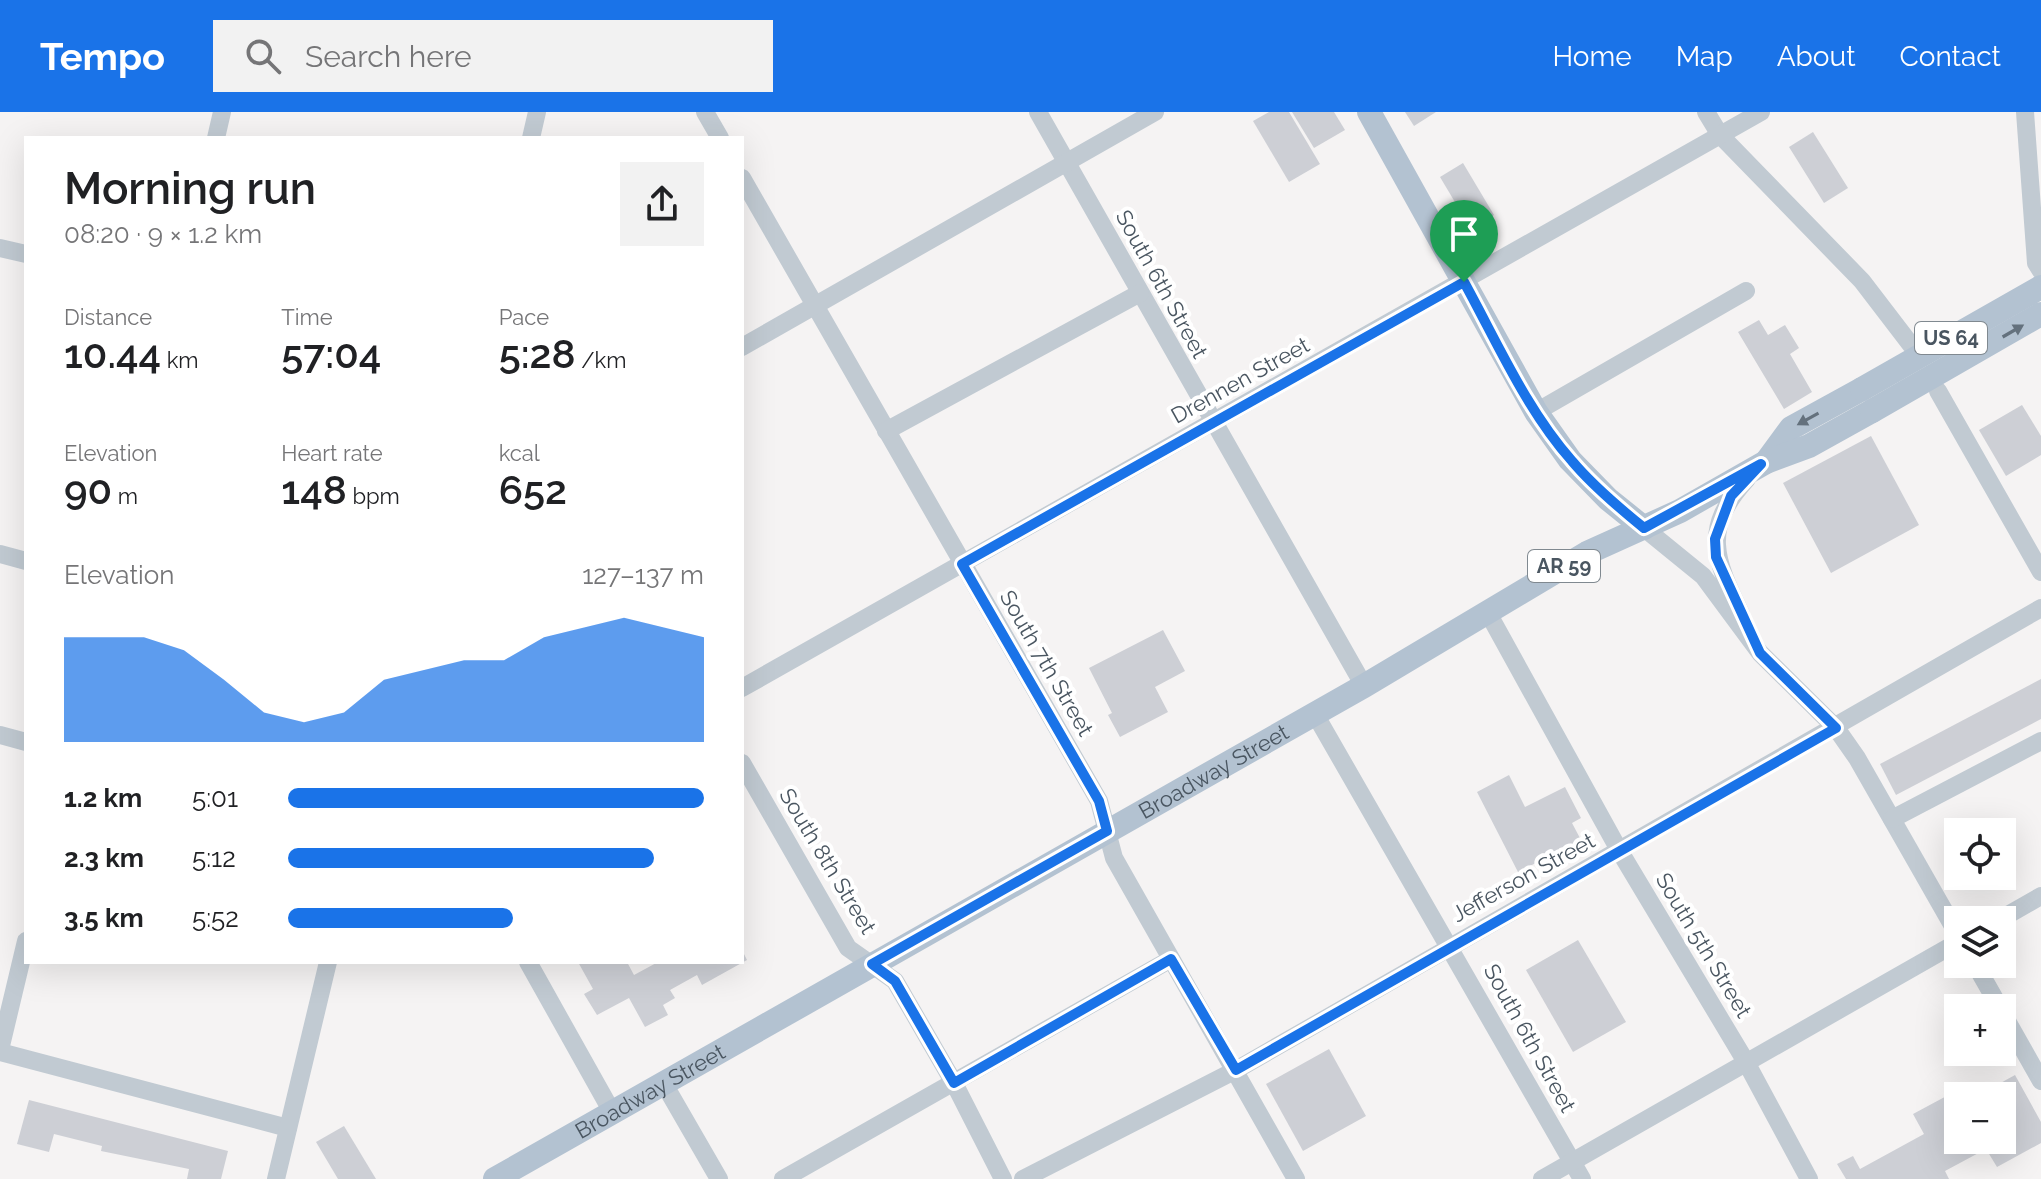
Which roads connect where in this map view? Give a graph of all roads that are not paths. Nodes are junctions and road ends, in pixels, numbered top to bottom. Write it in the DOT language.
graph roads {
  1 [pos="222,112"];
  2 [pos="554,112"];
  3 [pos="705,112"];
  4 [pos="1038,112"];
  5 [pos="1155,112"];
  6 [pos="1369,112"];
  7 [pos="1706,112"];
  8 [pos="1761,112"];
  9 [pos="2025,112"];
  10 [pos="534,124"];
  11 [pos="1720,135"];
  12 [pos="216,136"];
  13 [pos="719,136"];
  14 [pos="1066,162"];
  15 [pos="744,182"];
  16 [pos="0,248"];
  17 [pos="24,254"];
  18 [pos="2041,271"];
  19 [pos="1464,282"];
  20 [pos="2041,287"];
  21 [pos="1746,291"];
  22 [pos="1140,293"];
  23 [pos="814,306"];
  24 [pos="2041,314"];
  25 [pos="1911,345"];
  26 [pos="744,346"];
  27 [pos="1938,391"];
  28 [pos="1867,400"];
  29 [pos="1536,412"];
  30 [pos="1212,424"];
  31 [pos="886,431"];
  32 [pos="1763,463"];
  33 [pos="1644,528"];
  34 [pos="0,554"];
  35 [pos="24,560"];
  36 [pos="962,564"];
  37 [pos="2041,572"];
  38 [pos="2041,608"];
  39 [pos="1487,611"];
  40 [pos="1760,653"];
  41 [pos="1364,686"];
  42 [pos="744,687"];
  43 [pos="1315,714"];
  44 [pos="1836,728"];
  45 [pos="0,735"];
  46 [pos="24,741"];
  47 [pos="2041,741"];
  48 [pos="744,766"];
  49 [pos="1892,819"];
  50 [pos="1107,831"];
  51 [pos="1619,850"];
  52 [pos="2041,896"];
  53 [pos="1944,910"];
  54 [pos="2016,910"];
  55 [pos="1451,945"];
  56 [pos="24,949"];
  57 [pos="1944,950"];
  58 [pos="1171,959"];
  59 [pos="328,964"];
  60 [pos="529,964"];
  61 [pos="872,964"];
  62 [pos="2016,1037"];
  63 [pos="0,1051"];
  64 [pos="1746,1062"];
  65 [pos="1236,1070"];
  66 [pos="2041,1081"];
  67 [pos="663,1082"];
  68 [pos="954,1083"];
  69 [pos="612,1112"];
  70 [pos="288,1128"];
  71 [pos="1572,1162"];
  72 [pos="276,1179"];
  73 [pos="495,1179"];
  74 [pos="719,1179"];
  75 [pos="783,1179"];
  76 [pos="1003,1179"];
  77 [pos="1023,1179"];
  78 [pos="1296,1179"];
  79 [pos="1542,1179"];
  80 [pos="1582,1179"];
  81 [pos="1809,1179"];
  1 -- 12 [label="street"];
  2 -- 10 [label="street"];
  3 -- 13 [label="street"];
  4 -- 14 [label="street, South 6th Street"];
  5 -- 14 [label="street"];
  6 -- 19 [label="main road"];
  7 -- 11 [label="street"];
  8 -- 11 [label="street, Drennen Street"];
  9 -- 18 [label="street"];
  11 -- 19 [label="street, Drennen Street"];
  11 -- 25 [label="street"];
  14 -- 22 [label="street, South 6th Street"];
  14 -- 23 [label="street"];
  15 -- 23 [label="street, South 7th Street"];
  16 -- 17 [label="street"];
  19 -- 29 [label="main road"];
  19 -- 30 [label="street, Drennen Street"];
  20 -- 28 [label="main road, US 64, bridge"];
  21 -- 29 [label="street"];
  22 -- 30 [label="street, South 6th Street"];
  22 -- 31 [label="street"];
  23 -- 26 [label="street"];
  23 -- 31 [label="street, South 7th Street"];
  28 -- 24 [label="main road, US 64, one-way, bridge"];
  27 -- 37 [label="street"];
  28 -- 32 [label="main road, Broadway Street / US 64"];
  29 -- 33 [label="main road"];
  30 -- 36 [label="street, Drennen Street"];
  30 -- 41 [label="street, South 6th Street"];
  31 -- 36 [label="street, South 7th Street"];
  32 -- 33 [label="main road, Broadway Street / US 64"];
  32 -- 40 [label="street"];
  33 -- 39 [label="main road, Broadway Street / AR 59"];
  33 -- 40 [label="street"];
  34 -- 35 [label="street"];
  36 -- 42 [label="street, Drennen Street"];
  36 -- 50 [label="street, South 7th Street"];
  38 -- 44 [label="street, Jefferson Street"];
  39 -- 41 [label="main road, Broadway Street / AR 59"];
  39 -- 51 [label="street, South 5th Street"];
  40 -- 44 [label="street"];
  41 -- 43 [label="main road, Broadway Street / AR 59"];
  43 -- 50 [label="main road, Broadway Street / AR 59"];
  43 -- 55 [label="street, South 6th Street"];
  44 -- 49 [label="street"];
  44 -- 51 [label="street, Jefferson Street"];
  45 -- 46 [label="street"];
  47 -- 49 [label="street"];
  48 -- 61 [label="street, South 8th Street"];
  49 -- 53 [label="street"];
  50 -- 58 [label="street, South 7th Street"];
  50 -- 61 [label="main road, Broadway Street / AR 59"];
  51 -- 55 [label="street, Jefferson Street"];
  51 -- 64 [label="street, South 5th Street"];
  52 -- 54 [label="street"];
  55 -- 65 [label="street, Jefferson Street"];
  55 -- 71 [label="street, South 6th Street"];
  56 -- 63 [label="street"];
  57 -- 64 [label="street"];
  58 -- 65 [label="street, South 7th Street"];
  58 -- 68 [label="street"];
  59 -- 70 [label="street"];
  60 -- 69 [label="street"];
  61 -- 67 [label="main road, Broadway Street / AR 59"];
  61 -- 68 [label="street, South 8th Street"];
  62 -- 66 [label="street"];
  63 -- 70 [label="street"];
  64 -- 71 [label="street"];
  64 -- 81 [label="street, South 5th Street"];
  65 -- 77 [label="street, Jefferson Street"];
  65 -- 78 [label="street, South 7th Street"];
  67 -- 69 [label="main road, Broadway Street / AR 59"];
  67 -- 74 [label="street"];
  68 -- 75 [label="street"];
  68 -- 76 [label="street, South 8th Street"];
  69 -- 73 [label="main road, Broadway Street / AR 59"];
  70 -- 72 [label="street"];
  71 -- 79 [label="street"];
  71 -- 80 [label="street, South 6th Street"];
}
